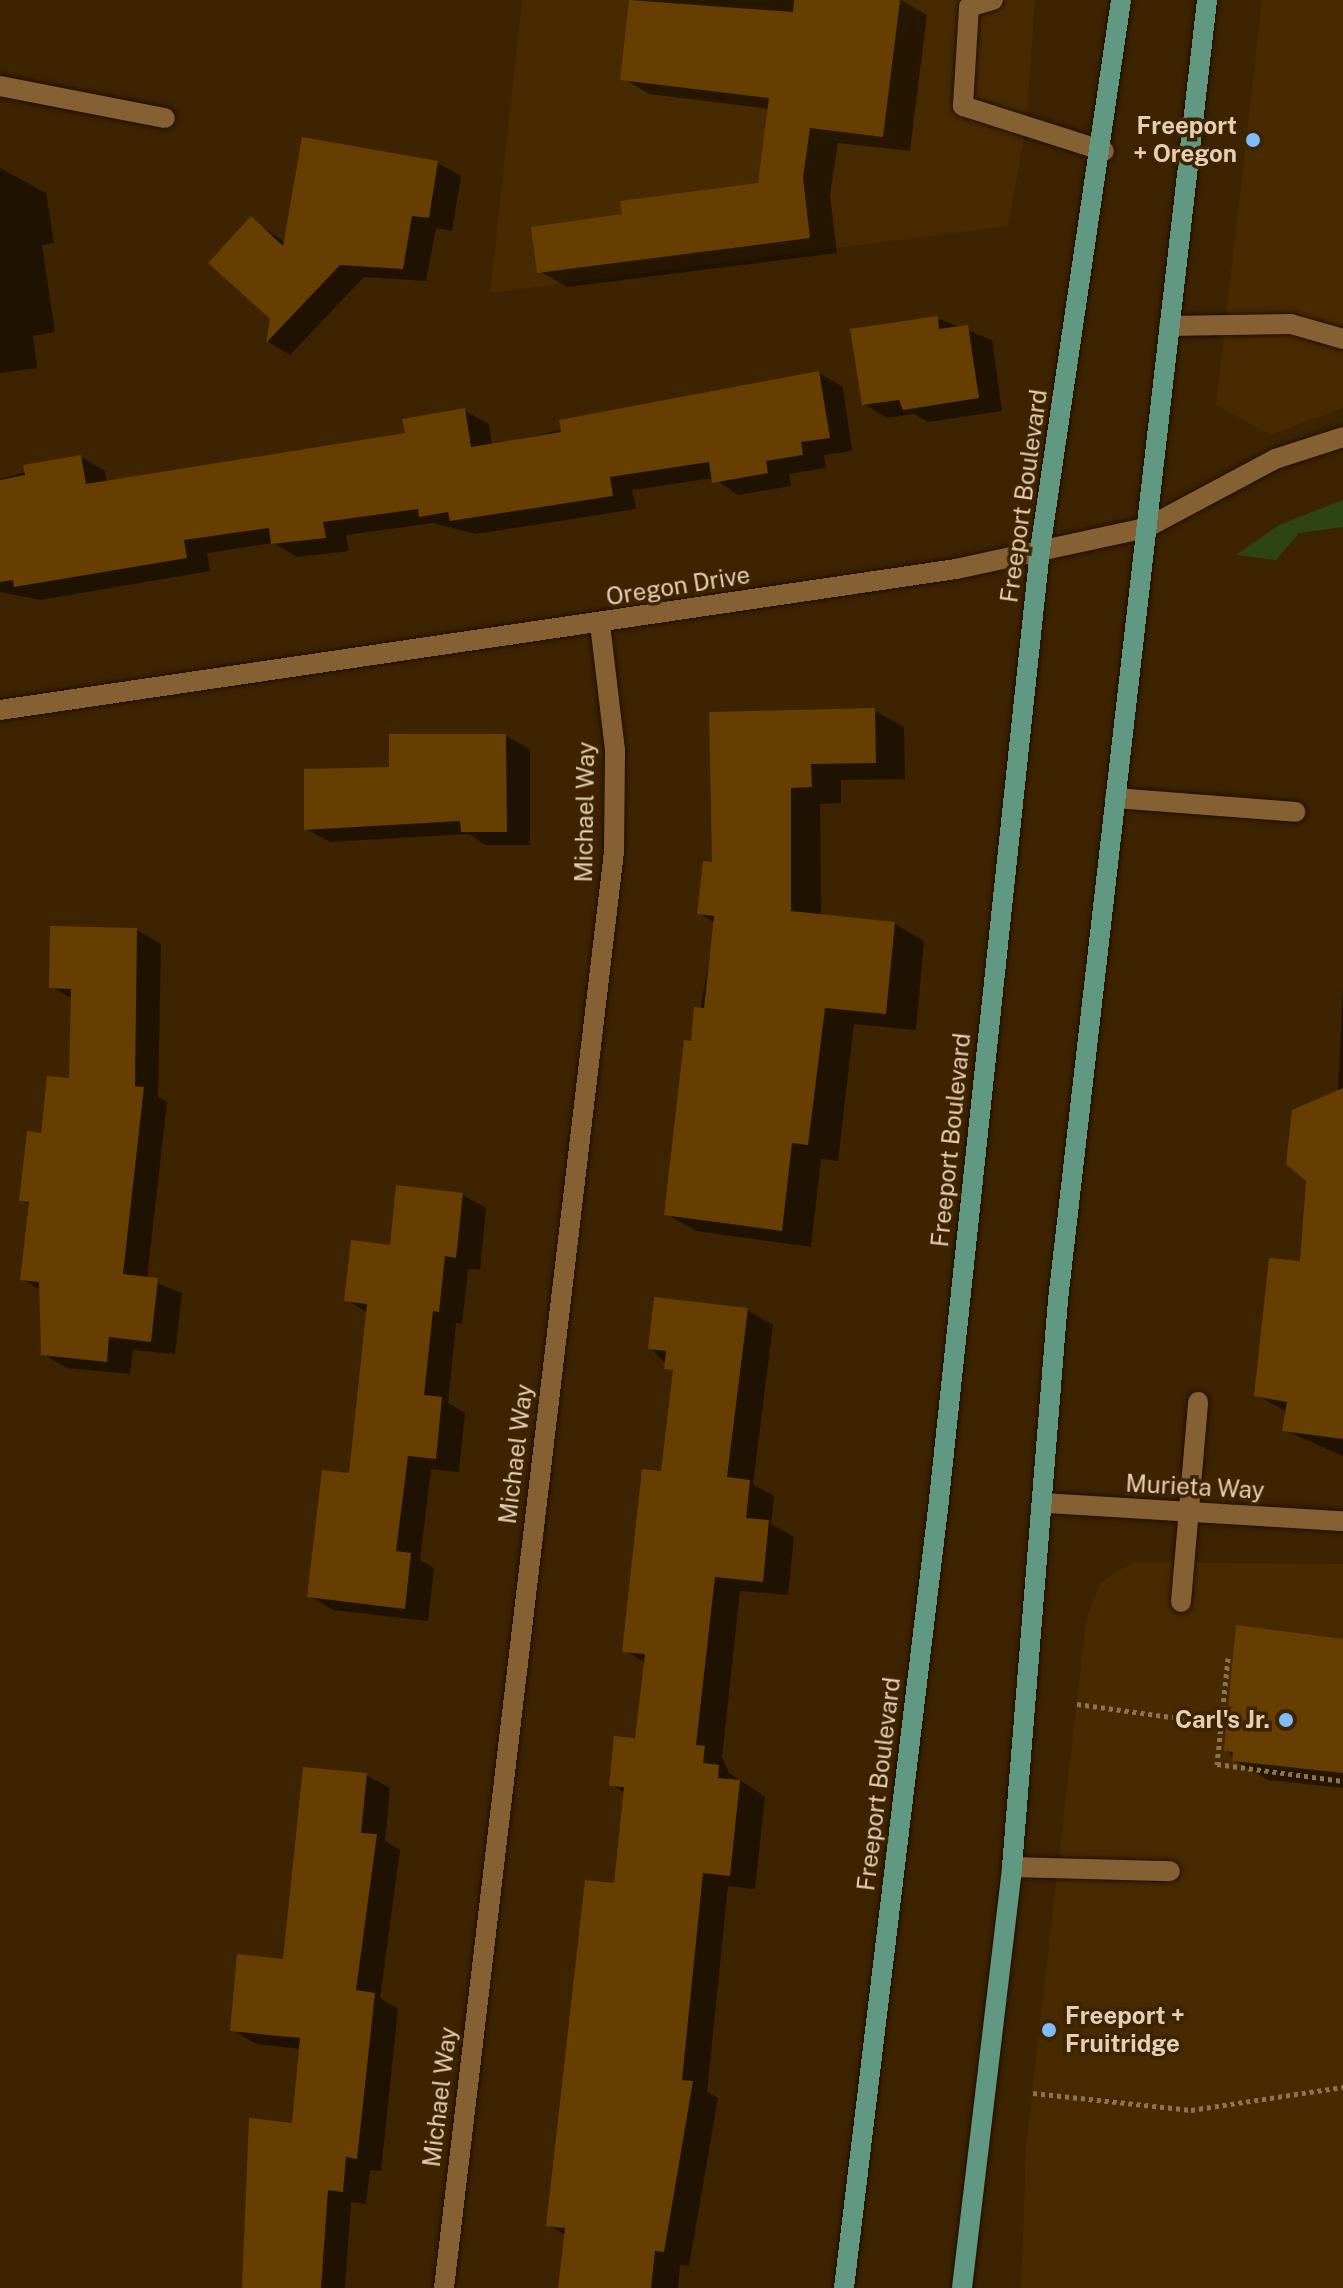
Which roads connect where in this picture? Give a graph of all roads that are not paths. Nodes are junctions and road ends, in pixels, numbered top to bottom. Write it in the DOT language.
graph roads {
  1 [pos="993,0"];
  2 [pos="1121,0"];
  3 [pos="1207,0"];
  4 [pos="0,86"];
  5 [pos="165,118"];
  6 [pos="1104,151"];
  7 [pos="1169,326"];
  8 [pos="1343,339"];
  9 [pos="1343,437"];
  10 [pos="1146,528"];
  11 [pos="1040,550"];
  12 [pos="600,625"];
  13 [pos="0,710"];
  14 [pos="1115,798"];
  15 [pos="1295,812"];
  16 [pos="1198,1402"];
  17 [pos="1045,1503"];
  18 [pos="1185,1512"];
  19 [pos="1343,1521"];
  20 [pos="1181,1602"];
  21 [pos="1012,1867"];
  22 [pos="1170,1871"];
  23 [pos="444,2288"];
  24 [pos="844,2288"];
  25 [pos="962,2288"];
  1 -- 6 [label="street"];
  2 -- 6 [label="main road, Freeport Boulevard"];
  3 -- 7 [label="main road"];
  4 -- 5 [label="street"];
  6 -- 11 [label="main road, Freeport Boulevard"];
  7 -- 8 [label="street"];
  7 -- 10 [label="main road"];
  9 -- 10 [label="street, Oregon Drive"];
  10 -- 11 [label="street, Oregon Drive"];
  10 -- 14 [label="main road"];
  11 -- 12 [label="street, Oregon Drive"];
  11 -- 24 [label="main road, Freeport Boulevard"];
  12 -- 13 [label="street, Oregon Drive"];
  12 -- 23 [label="street, Michael Way"];
  14 -- 15 [label="street"];
  14 -- 17 [label="main road"];
  16 -- 18 [label="street"];
  17 -- 18 [label="street, Murieta Way"];
  17 -- 21 [label="main road"];
  18 -- 19 [label="street, Murieta Way"];
  18 -- 20 [label="street"];
  21 -- 22 [label="street"];
  21 -- 25 [label="main road"];
}
